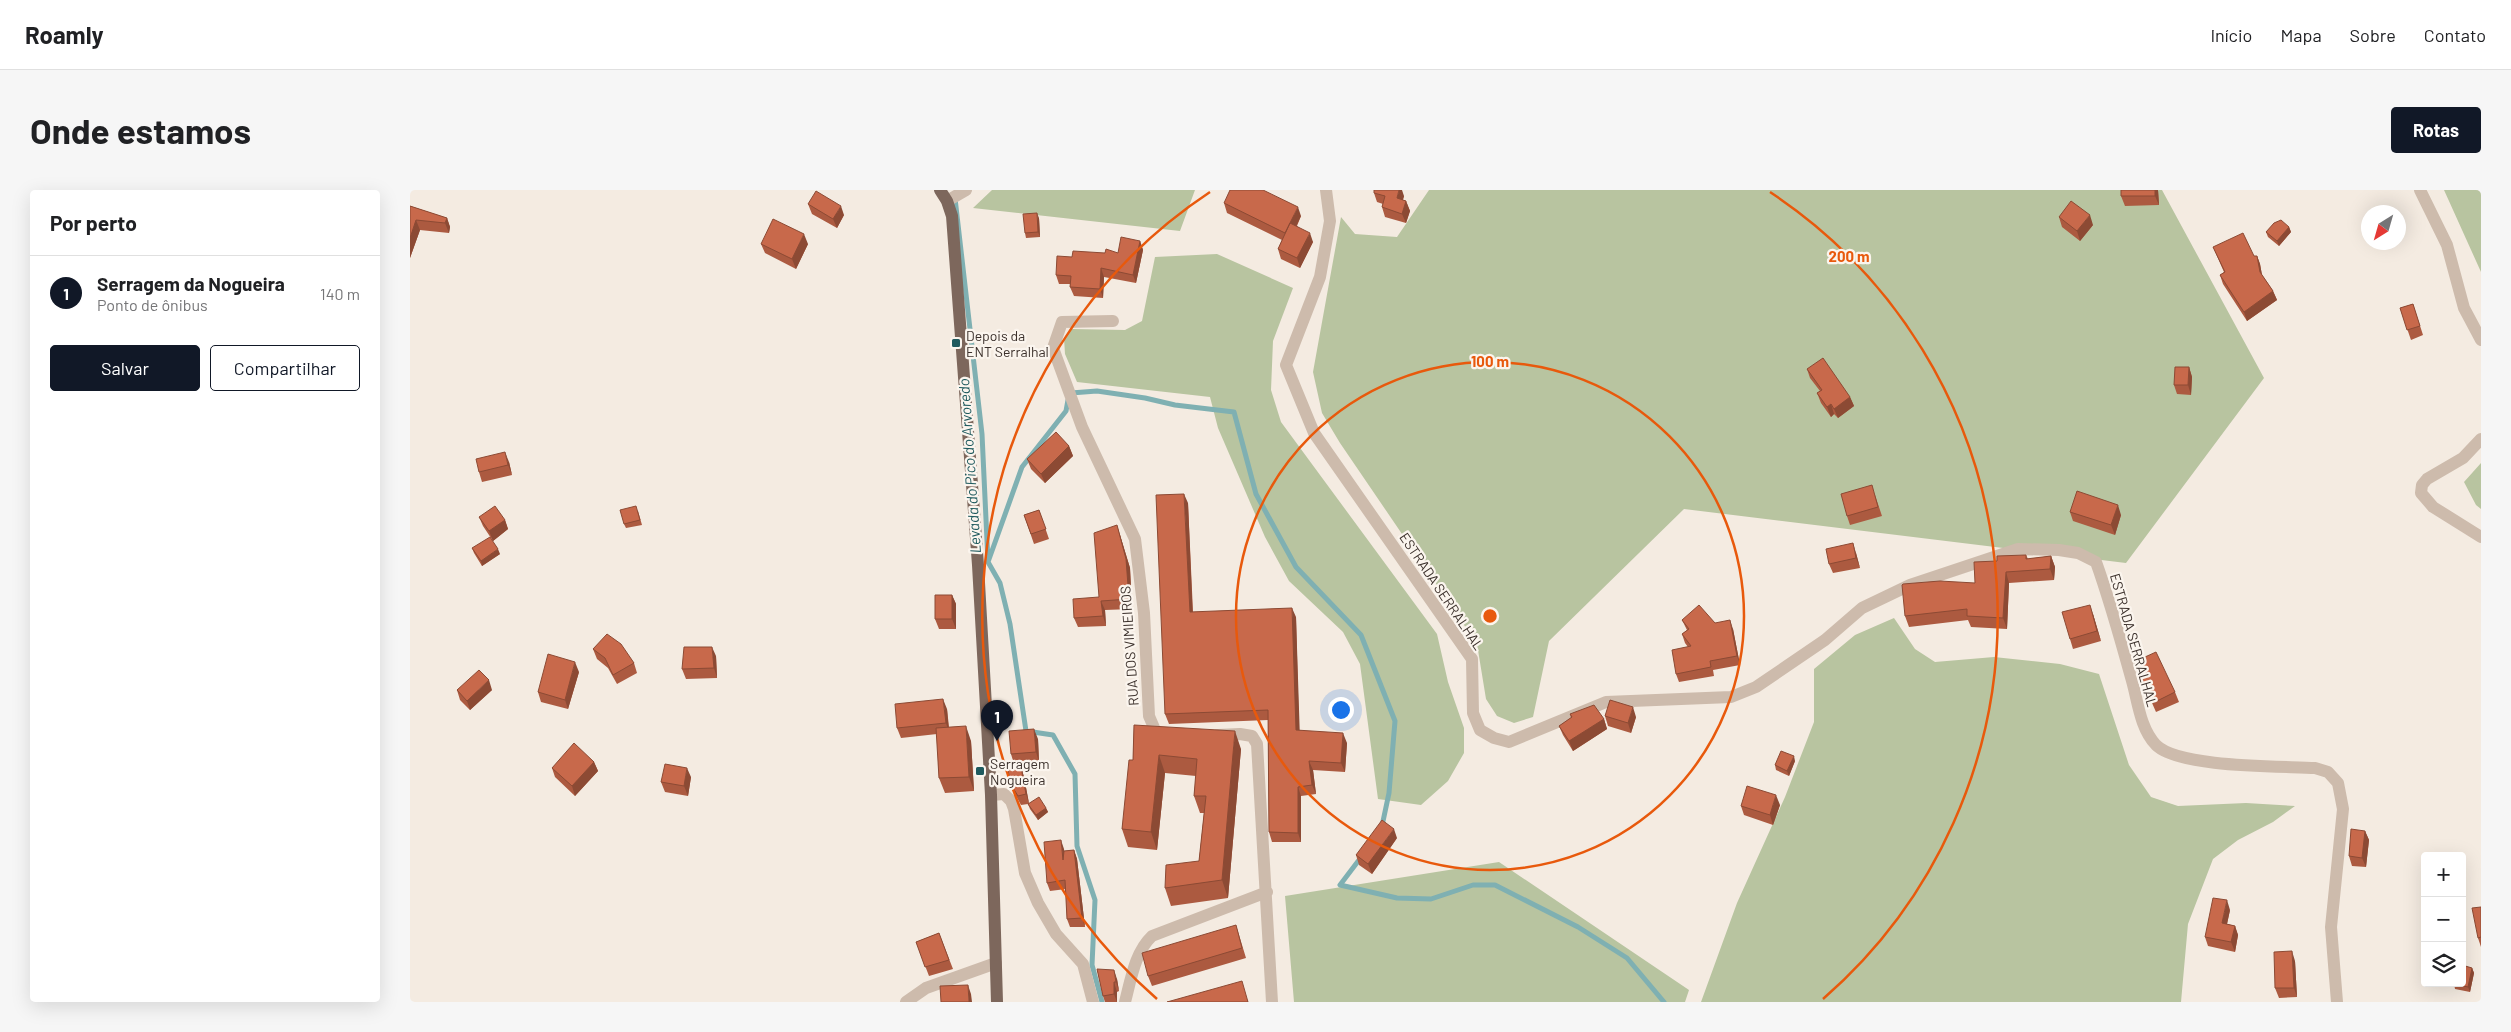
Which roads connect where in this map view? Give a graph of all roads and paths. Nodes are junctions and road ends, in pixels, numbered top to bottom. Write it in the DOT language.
graph roads {
  1 [pos="1326,190"];
  2 [pos="2420,190"];
  3 [pos="952,195"];
  4 [pos="1113,321"];
  5 [pos="2481,340"];
  6 [pos="2481,439"];
  7 [pos="2481,536"];
  8 [pos="1204,736"];
  9 [pos="1176,737"];
  10 [pos="991,795"];
  11 [pos="1267,892"];
  12 [pos="996,963"];
  13 [pos="906,1002"];
  14 [pos="998,1002"];
  15 [pos="1093,1002"];
  16 [pos="1125,1002"];
  17 [pos="1272,1002"];
  18 [pos="2337,1002"];
  1 -- 18 [label="street, ESTRADA SERRALHAL"];
  2 -- 5 [label="street"];
  3 -- 10 [label="main road"];
  4 -- 9 [label="street, RUA DOS VIMIEIROS"];
  6 -- 7 [label="street"];
  8 -- 11 [label="street"];
  10 -- 12 [label="main road"];
  10 -- 15 [label="street"];
  11 -- 16 [label="street"];
  11 -- 17 [label="street"];
  12 -- 13 [label="street"];
  12 -- 14 [label="main road"];
}
